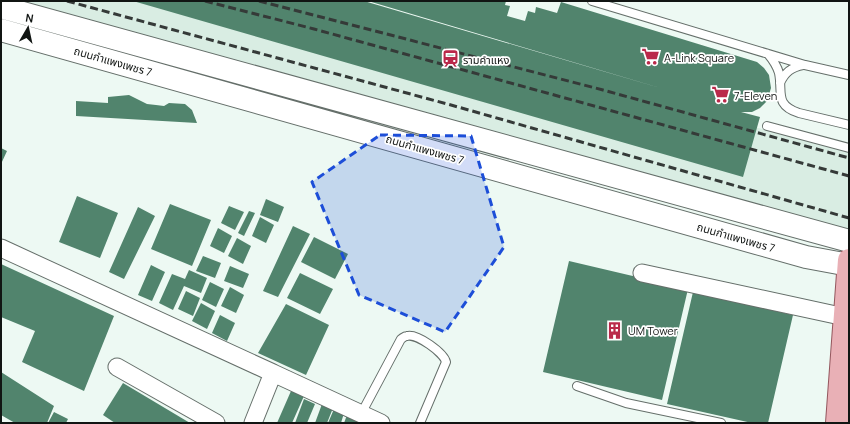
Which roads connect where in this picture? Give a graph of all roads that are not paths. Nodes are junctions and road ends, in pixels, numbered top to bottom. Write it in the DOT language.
graph roads {
  1 [pos="592,1"];
  2 [pos="1,6"];
  3 [pos="1,30"];
  4 [pos="767,54"];
  5 [pos="805,65"];
  6 [pos="849,75"];
  7 [pos="780,83"];
  8 [pos="849,125"];
  9 [pos="767,126"];
  10 [pos="849,148"];
  11 [pos="849,241"];
  12 [pos="1,248"];
  13 [pos="849,260"];
  14 [pos="849,266"];
  15 [pos="642,273"];
  16 [pos="845,317"];
  17 [pos="117,367"];
  18 [pos="273,373"];
  19 [pos="577,386"];
  20 [pos="362,414"];
  21 [pos="216,423"];
  22 [pos="253,423"];
  23 [pos="381,423"];
  24 [pos="420,423"];
  25 [pos="722,423"];
  26 [pos="837,423"];
  1 -- 4 [label="lane"];
  2 -- 11 [label="street, ถนนกำแพงเพชร 7"];
  3 -- 14 [label="street, ถนนกำแพงเพชร 7"];
  4 -- 5 [label="lane"];
  4 -- 7 [label="lane"];
  5 -- 6 [label="lane"];
  5 -- 7 [label="lane"];
  7 -- 8 [label="lane"];
  9 -- 10 [label="lane"];
  12 -- 18 [label="street"];
  13 -- 14 [label="main road"];
  14 -- 16 [label="main road"];
  15 -- 16 [label="street"];
  16 -- 26 [label="main road"];
  17 -- 21 [label="street"];
  18 -- 20 [label="street"];
  18 -- 22 [label="street"];
  19 -- 25 [label="lane"];
  20 -- 23 [label="street"];
  20 -- 24 [label="lane"];
}
